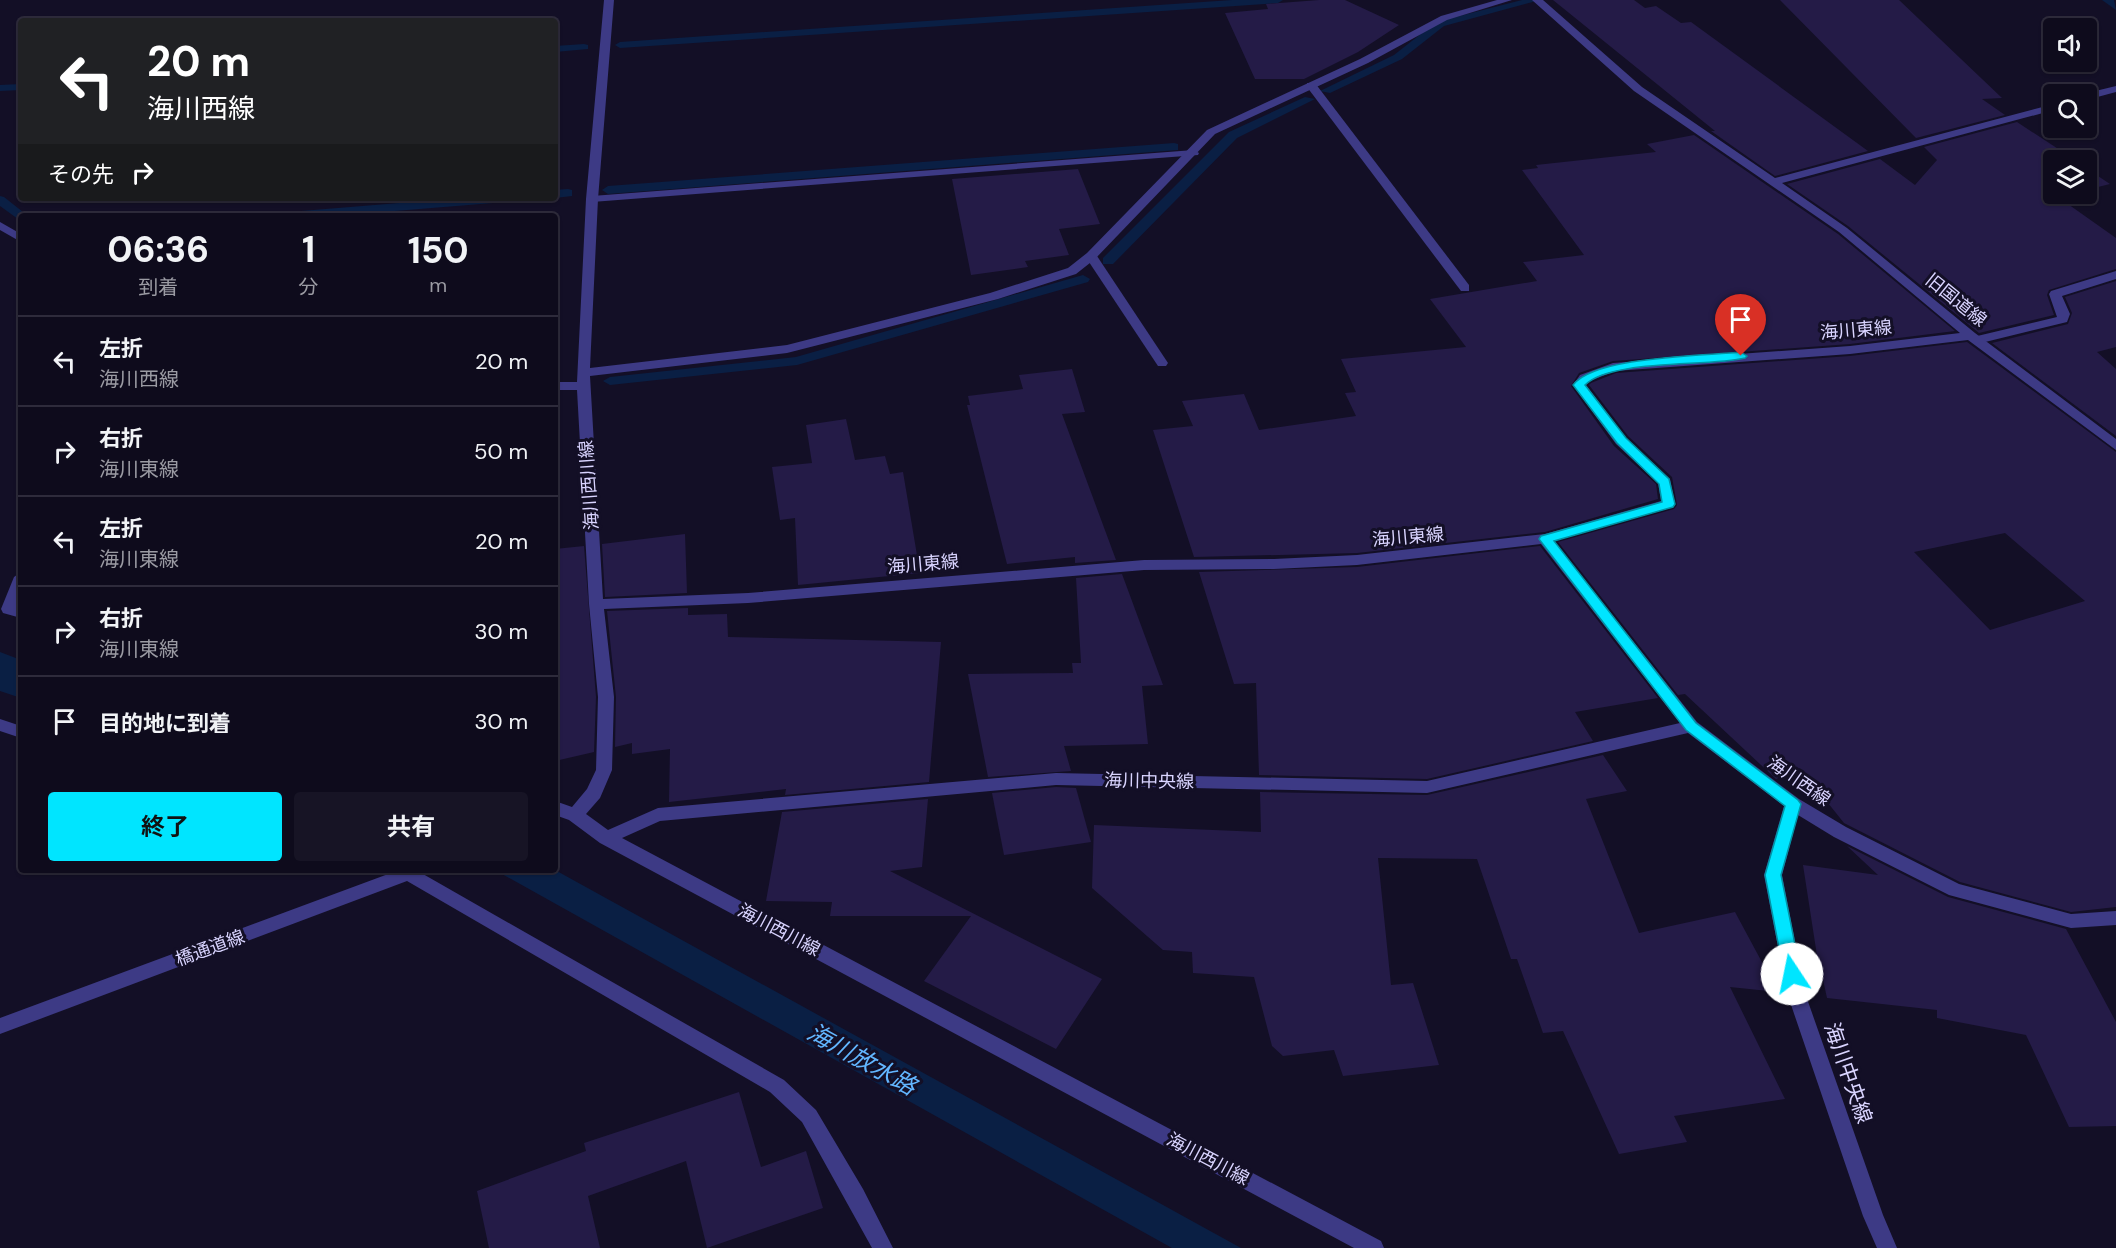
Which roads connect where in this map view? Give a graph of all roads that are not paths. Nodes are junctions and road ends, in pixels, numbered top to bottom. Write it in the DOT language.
graph roads {
  1 [pos="609,0"];
  2 [pos="1508,0"];
  3 [pos="1537,0"];
  4 [pos="1311,85"];
  5 [pos="2116,89"];
  6 [pos="2097,94"];
  7 [pos="2043,110"];
  8 [pos="1194,153"];
  9 [pos="1774,182"];
  10 [pos="592,199"];
  11 [pos="0,225"];
  12 [pos="18,237"];
  13 [pos="1091,256"];
  14 [pos="2116,275"];
  15 [pos="1465,288"];
  16 [pos="1974,338"];
  17 [pos="1162,363"];
  18 [pos="583,380"];
  19 [pos="558,385"];
  20 [pos="2116,446"];
  21 [pos="1545,539"];
  22 [pos="18,584"];
  23 [pos="596,604"];
  24 [pos="18,612"];
  25 [pos="0,725"];
  26 [pos="1691,726"];
  27 [pos="18,731"];
  28 [pos="1793,804"];
  29 [pos="558,809"];
  30 [pos="574,815"];
  31 [pos="558,821"];
  32 [pos="606,838"];
  33 [pos="404,873"];
  34 [pos="412,873"];
  35 [pos="2116,918"];
  36 [pos="0,1026"];
  37 [pos="883,1248"];
  38 [pos="1374,1248"];
  39 [pos="1887,1248"];
  1 -- 10 [label="street, 海川西川線"];
  2 -- 4 [label="street"];
  3 -- 9 [label="street, 旧国道線"];
  4 -- 8 [label="street"];
  4 -- 15 [label="street"];
  5 -- 6 [label="street"];
  7 -- 9 [label="street"];
  8 -- 10 [label="street"];
  8 -- 13 [label="street"];
  9 -- 16 [label="street, 旧国道線"];
  10 -- 18 [label="street, 海川西川線"];
  11 -- 12 [label="street"];
  13 -- 17 [label="street"];
  13 -- 18 [label="street"];
  14 -- 16 [label="street"];
  16 -- 20 [label="street, 旧国道線"];
  16 -- 21 [label="street, 海川東線"];
  18 -- 19 [label="street"];
  18 -- 23 [label="street, 海川西川線"];
  21 -- 23 [label="street, 海川東線"];
  21 -- 26 [label="street, 海川西線"];
  22 -- 24 [label="street"];
  23 -- 30 [label="street, 海川西川線"];
  25 -- 27 [label="street"];
  26 -- 28 [label="street, 海川西線"];
  26 -- 32 [label="street, 海川中央線"];
  28 -- 35 [label="street, 海川西線"];
  28 -- 39 [label="street, 海川中央線"];
  29 -- 30 [label="street"];
  30 -- 31 [label="street"];
  30 -- 32 [label="street, 海川西川線"];
  32 -- 38 [label="street, 海川西川線"];
  33 -- 36 [label="street, 橋通道線"];
  34 -- 37 [label="street"];
}
